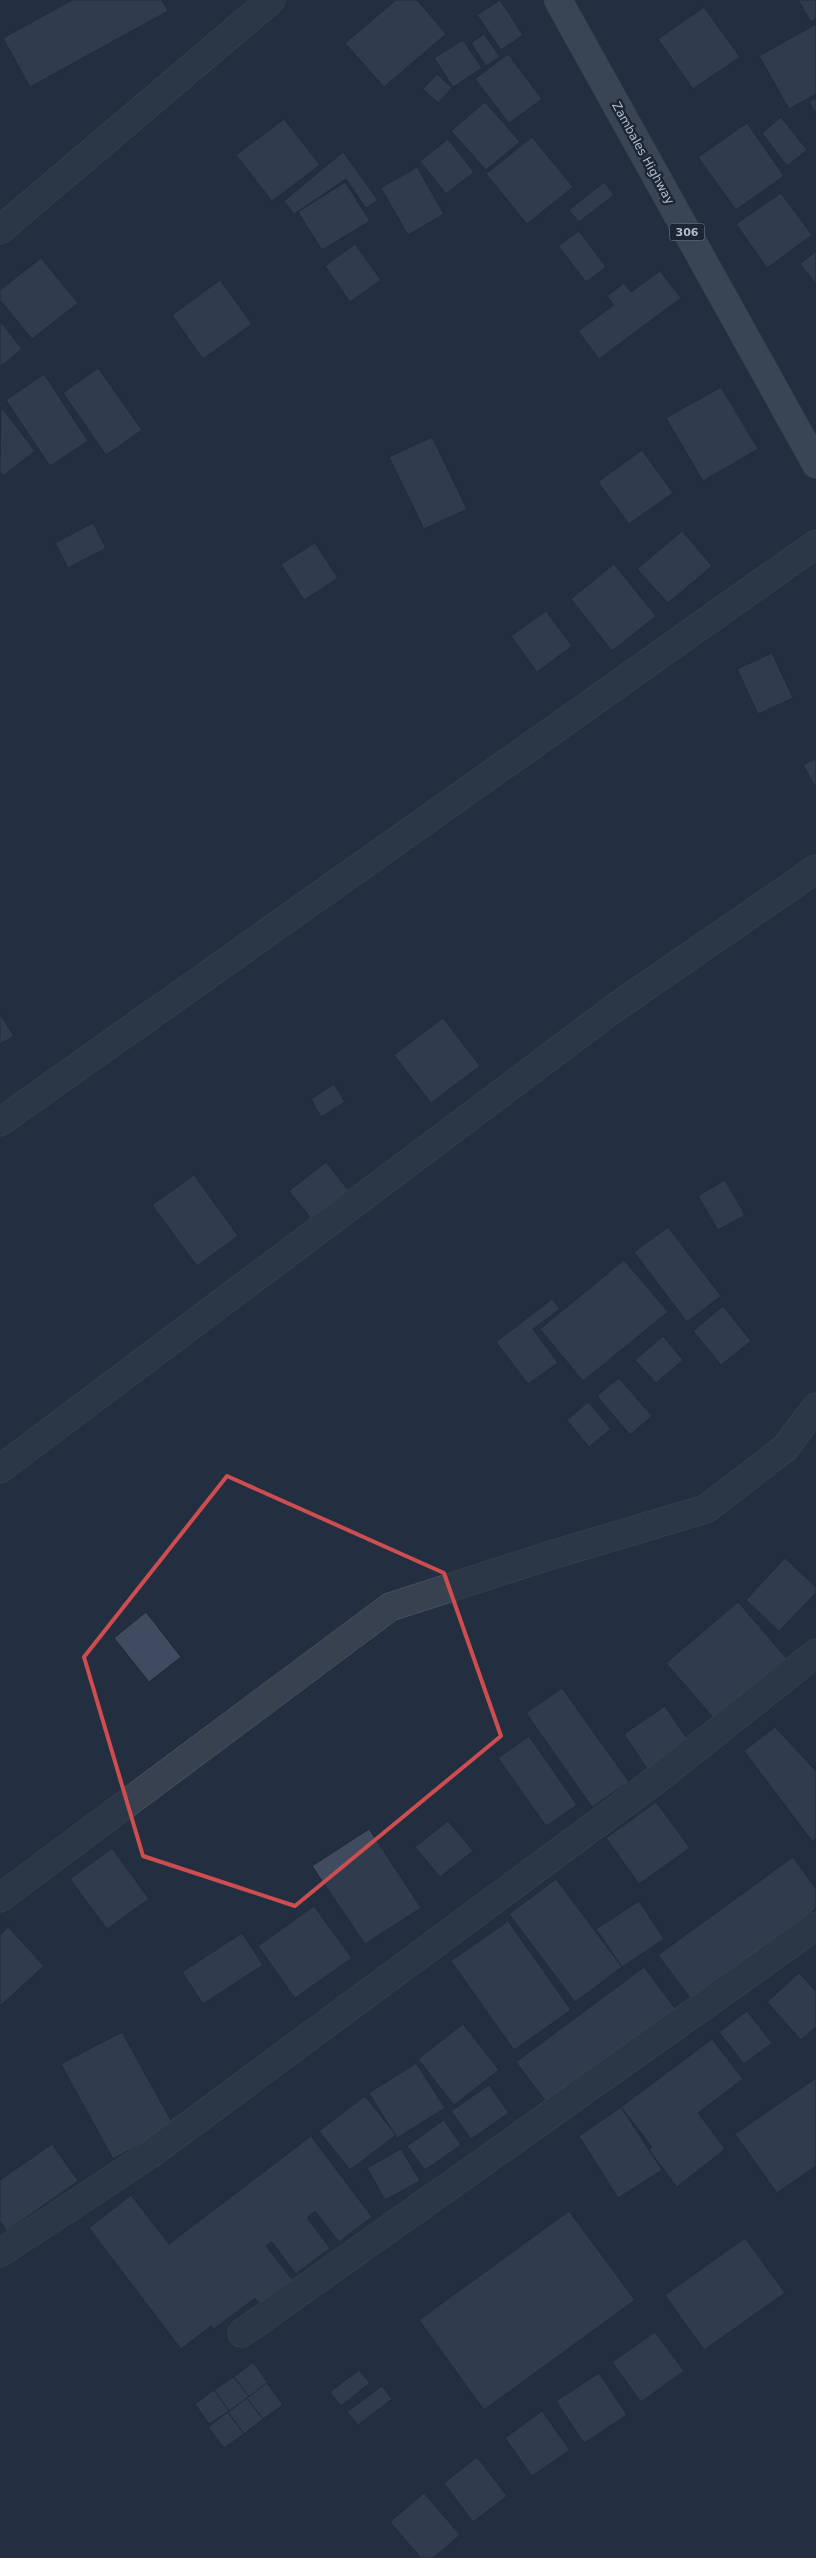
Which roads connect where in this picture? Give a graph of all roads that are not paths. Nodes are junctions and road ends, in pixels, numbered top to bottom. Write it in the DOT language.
graph roads {
  1 [pos="271,0"];
  2 [pos="558,0"];
  3 [pos="0,230"];
  4 [pos="816,464"];
  5 [pos="816,544"];
  6 [pos="816,869"];
  7 [pos="0,1122"];
  8 [pos="816,1407"];
  9 [pos="0,1469"];
  10 [pos="816,1653"];
  11 [pos="0,1898"];
  12 [pos="816,1926"];
  13 [pos="0,2253"];
  14 [pos="242,2333"];
  1 -- 3 [label="street"];
  2 -- 4 [label="main road, Zambales Highway / 306"];
  5 -- 7 [label="street"];
  6 -- 9 [label="street"];
  8 -- 11 [label="street"];
  10 -- 13 [label="street"];
  12 -- 14 [label="street"];
}
